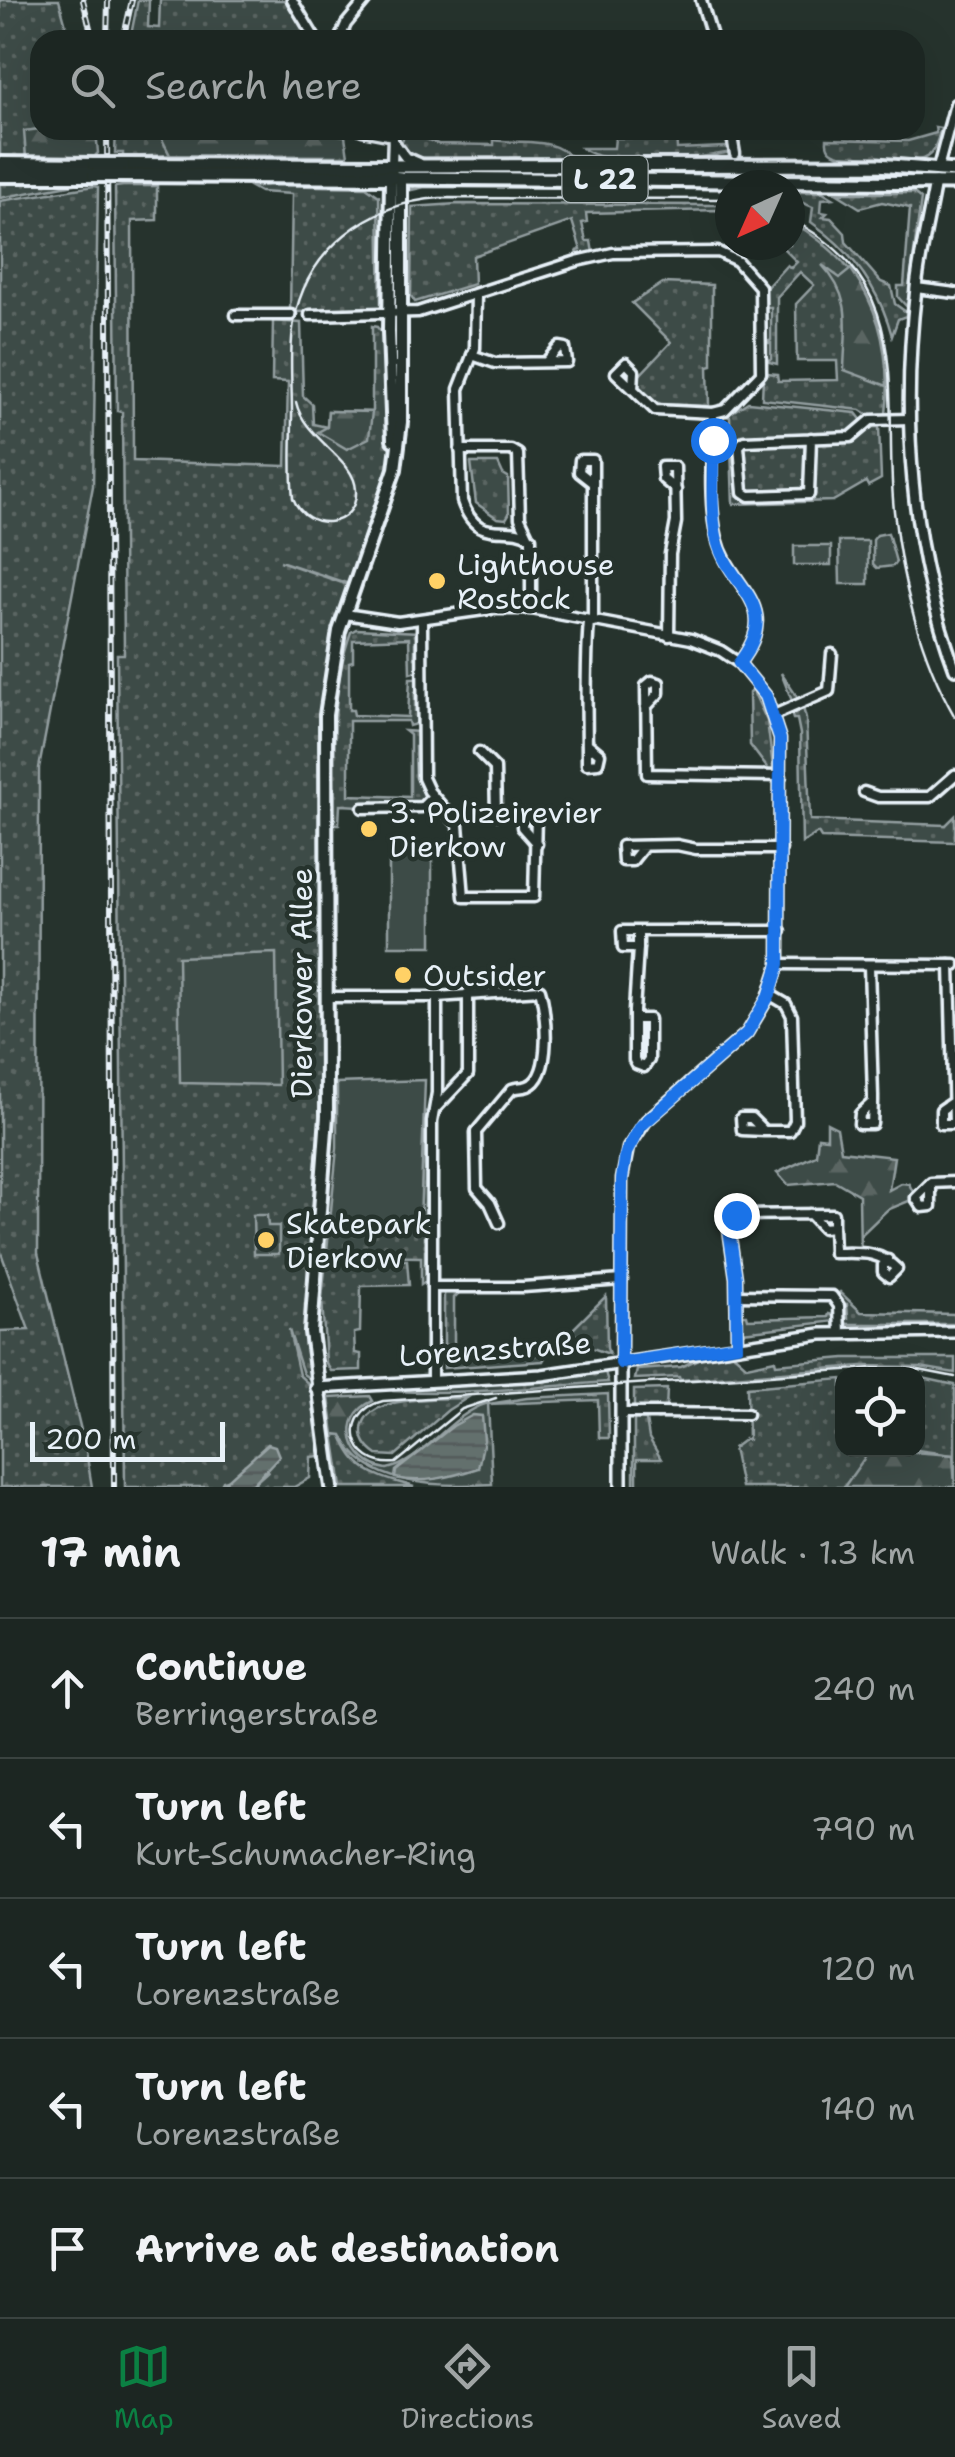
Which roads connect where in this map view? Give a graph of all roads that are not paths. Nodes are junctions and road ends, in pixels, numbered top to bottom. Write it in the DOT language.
graph roads {
  1 [pos="292,0"];
  2 [pos="366,0"];
  3 [pos="701,0"];
  4 [pos="310,30"];
  5 [pos="343,30"];
  6 [pos="709,30"];
  7 [pos="955,104"];
  8 [pos="733,140"];
  9 [pos="393,141"];
  10 [pos="735,154"];
  11 [pos="0,164"];
  12 [pos="426,167"];
  13 [pos="94,170"];
  14 [pos="955,170"];
  15 [pos="395,174"];
  16 [pos="0,175"];
  17 [pos="936,175"];
  18 [pos="955,183"];
  19 [pos="916,288"];
  20 [pos="955,293"];
  21 [pos="476,294"];
  22 [pos="236,314"];
  23 [pos="394,314"];
  24 [pos="291,315"];
  25 [pos="310,315"];
  26 [pos="472,355"];
  27 [pos="546,362"];
  28 [pos="633,390"];
  29 [pos="714,413"];
  30 [pos="909,419"];
  31 [pos="811,438"];
  32 [pos="460,450"];
  33 [pos="593,483"];
  34 [pos="676,490"];
  35 [pos="528,535"];
  36 [pos="531,609"];
  37 [pos="345,614"];
  38 [pos="422,620"];
  39 [pos="591,621"];
  40 [pos="669,636"];
  41 [pos="832,654"];
  42 [pos="739,663"];
  43 [pos="955,669"];
  44 [pos="646,707"];
  45 [pos="774,715"];
  46 [pos="587,744"];
  47 [pos="480,752"];
  48 [pos="955,775"];
  49 [pos="781,776"];
  50 [pos="864,792"];
  51 [pos="433,796"];
  52 [pos="362,808"];
  53 [pos="644,846"];
  54 [pos="780,849"];
  55 [pos="781,931"];
  56 [pos="638,932"];
  57 [pos="638,948"];
  58 [pos="779,964"];
  59 [pos="952,965"];
  60 [pos="869,966"];
  61 [pos="770,994"];
  62 [pos="326,997"];
  63 [pos="437,997"];
  64 [pos="468,998"];
  65 [pos="634,1018"];
  66 [pos="954,1100"];
  67 [pos="872,1102"];
  68 [pos="436,1110"];
  69 [pos="764,1131"];
  70 [pos="955,1182"];
  71 [pos="932,1184"];
  72 [pos="499,1223"];
  73 [pos="888,1260"];
  74 [pos="622,1280"];
  75 [pos="432,1288"];
  76 [pos="737,1295"];
  77 [pos="955,1332"];
  78 [pos="840,1333"];
  79 [pos="737,1345"];
  80 [pos="621,1363"];
  81 [pos="432,1380"];
  82 [pos="316,1388"];
  83 [pos="621,1413"];
  84 [pos="747,1414"];
  85 [pos="332,1487"];
  86 [pos="621,1487"];
  1 -- 4 [label="street"];
  2 -- 5 [label="street"];
  3 -- 6 [label="street"];
  7 -- 17 [label="street"];
  8 -- 10 [label="street"];
  9 -- 12 [label="street"];
  9 -- 15 [label="street"];
  11 -- 13 [label="highway, L 22"];
  12 -- 15 [label="main road, L 22"];
  12 -- 17 [label="main road, L 22"];
  13 -- 15 [label="highway, L 22, bridge"];
  13 -- 16 [label="highway, L 22"];
  14 -- 17 [label="main road, L 22"];
  15 -- 17 [label="main road, L 22"];
  15 -- 23 [label="main road, Dierkower Allee"];
  17 -- 18 [label="main road, L 22"];
  17 -- 19 [label="street"];
  19 -- 20 [label="street"];
  19 -- 30 [label="street"];
  21 -- 23 [label="street"];
  21 -- 26 [label="street"];
  21 -- 29 [label="street"];
  22 -- 24 [label="street"];
  23 -- 25 [label="street"];
  23 -- 37 [label="main road, Dierkower Allee"];
  26 -- 27 [label="street"];
  26 -- 32 [label="street"];
  28 -- 29 [label="street"];
  29 -- 42 [label="street"];
  30 -- 31 [label="street"];
  30 -- 43 [label="street"];
  31 -- 31 [label="street"];
  32 -- 35 [label="street"];
  32 -- 35 [label="street"];
  33 -- 39 [label="street"];
  34 -- 40 [label="street"];
  35 -- 36 [label="street"];
  36 -- 38 [label="street"];
  36 -- 39 [label="street"];
  37 -- 38 [label="street"];
  37 -- 62 [label="main road, Dierkower Allee"];
  38 -- 51 [label="street"];
  39 -- 40 [label="street"];
  39 -- 46 [label="street"];
  40 -- 42 [label="street"];
  41 -- 45 [label="street"];
  42 -- 45 [label="street"];
  44 -- 49 [label="street"];
  45 -- 49 [label="street"];
  47 -- 51 [label="street"];
  48 -- 50 [label="street"];
  49 -- 54 [label="street"];
  51 -- 52 [label="street"];
  53 -- 54 [label="street"];
  54 -- 55 [label="street"];
  55 -- 56 [label="street"];
  55 -- 58 [label="street"];
  56 -- 57 [label="street"];
  56 -- 57 [label="street"];
  57 -- 65 [label="street"];
  58 -- 60 [label="street"];
  58 -- 61 [label="street"];
  59 -- 60 [label="street"];
  59 -- 66 [label="street"];
  60 -- 67 [label="street"];
  61 -- 69 [label="street"];
  61 -- 74 [label="street"];
  62 -- 63 [label="street"];
  62 -- 82 [label="main road, Dierkower Allee"];
  63 -- 64 [label="street"];
  63 -- 68 [label="street"];
  64 -- 68 [label="street"];
  64 -- 72 [label="street"];
  65 -- 65 [label="street"];
  68 -- 75 [label="street"];
  70 -- 71 [label="street"];
  73 -- 76 [label="street"];
  74 -- 75 [label="street"];
  74 -- 80 [label="street"];
  75 -- 81 [label="street"];
  76 -- 78 [label="street"];
  76 -- 79 [label="street"];
  77 -- 78 [label="street, Lorenzstraße"];
  78 -- 79 [label="street, Lorenzstraße"];
  79 -- 80 [label="street, Lorenzstraße"];
  80 -- 81 [label="street, Lorenzstraße"];
  80 -- 83 [label="street"];
  81 -- 82 [label="street, Lorenzstraße"];
  82 -- 85 [label="main road, Dierkower Allee"];
  83 -- 84 [label="street"];
  83 -- 86 [label="street"];
}
